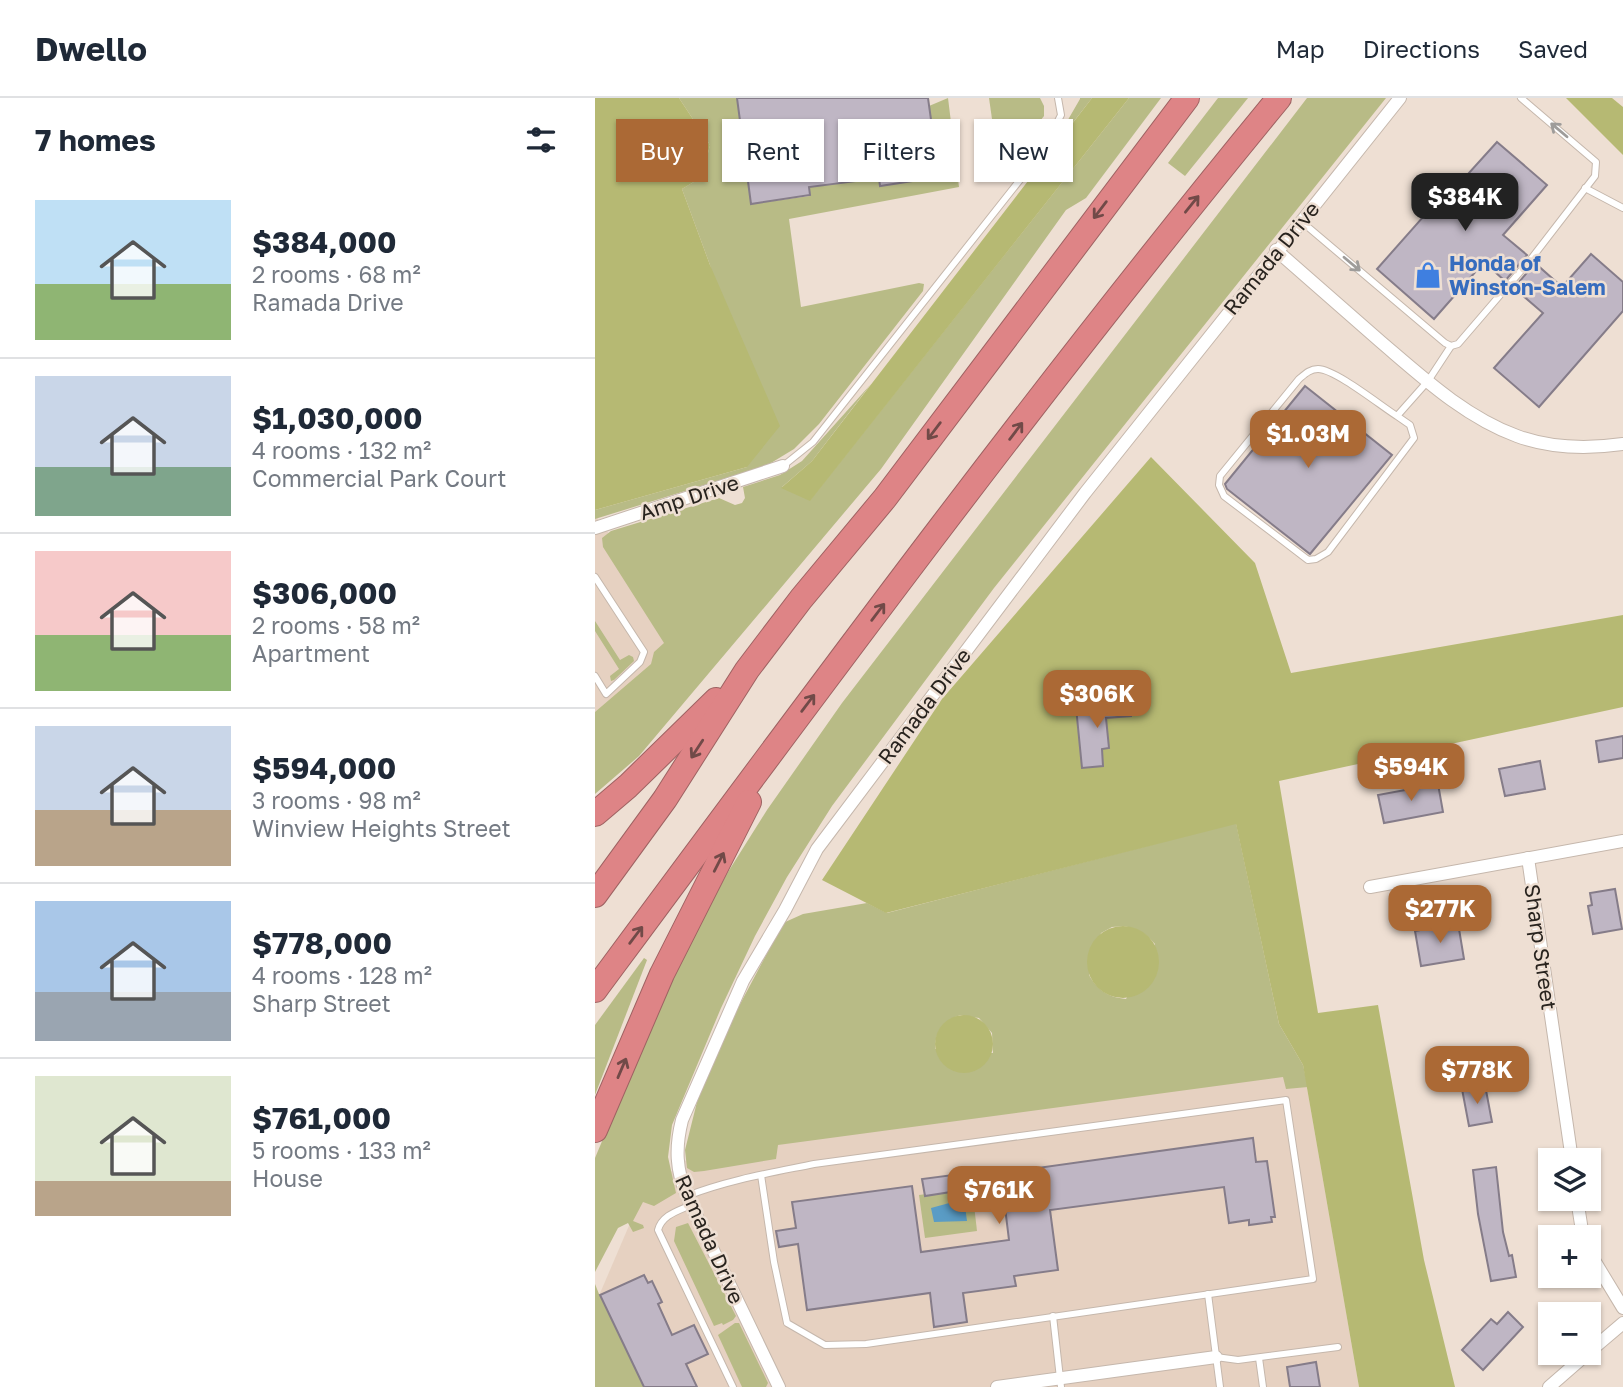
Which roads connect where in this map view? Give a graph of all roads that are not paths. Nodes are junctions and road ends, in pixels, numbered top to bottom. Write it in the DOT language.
graph roads {
  1 [pos="1058,98"];
  2 [pos="1187,98"];
  3 [pos="1279,98"];
  4 [pos="1400,98"];
  5 [pos="1521,98"];
  6 [pos="1585,188"];
  7 [pos="1623,208"];
  8 [pos="1300,221"];
  9 [pos="1276,250"];
  10 [pos="1448,345"];
  11 [pos="1427,381"];
  12 [pos="1397,416"];
  13 [pos="1623,444"];
  14 [pos="783,466"];
  15 [pos="595,528"];
  16 [pos="595,577"];
  17 [pos="747,670"];
  18 [pos="595,676"];
  19 [pos="781,740"];
  20 [pos="595,814"];
  21 [pos="1623,841"];
  22 [pos="1528,858"];
  23 [pos="1370,887"];
  24 [pos="595,895"];
  25 [pos="595,989"];
  26 [pos="595,1130"];
  27 [pos="1570,1148"];
  28 [pos="761,1175"];
  29 [pos="689,1200"];
  30 [pos="1601,1272"];
  31 [pos="1208,1294"];
  32 [pos="1623,1308"];
  33 [pos="1053,1316"];
  34 [pos="1623,1323"];
  35 [pos="1601,1341"];
  36 [pos="1338,1347"];
  37 [pos="1216,1357"];
  38 [pos="1259,1358"];
  39 [pos="1574,1365"];
  40 [pos="1061,1382"];
  41 [pos="733,1387"];
  42 [pos="779,1387"];
  43 [pos="997,1387"];
  44 [pos="1220,1387"];
  45 [pos="1263,1387"];
  46 [pos="1549,1387"];
  1 -- 14 [label="lane"];
  2 -- 17 [label="highway, one-way"];
  19 -- 3 [label="highway, one-way"];
  4 -- 8 [label="street, Ramada Drive"];
  6 -- 5 [label="lane, one-way"];
  6 -- 7 [label="lane"];
  6 -- 10 [label="lane"];
  8 -- 9 [label="street, Ramada Drive"];
  8 -- 10 [label="lane, one-way"];
  9 -- 11 [label="street"];
  9 -- 29 [label="street, Ramada Drive"];
  10 -- 11 [label="lane"];
  11 -- 12 [label="lane"];
  11 -- 13 [label="street"];
  12 -- 12 [label="lane"];
  14 -- 15 [label="street, Amp Drive"];
  16 -- 18 [label="lane"];
  17 -- 20 [label="highway"];
  17 -- 24 [label="highway, one-way"];
  25 -- 19 [label="highway, one-way"];
  26 -- 19 [label="highway, one-way"];
  21 -- 22 [label="street"];
  22 -- 23 [label="street"];
  22 -- 27 [label="street, Sharp Street"];
  28 -- 29 [label="lane"];
  28 -- 31 [label="lane"];
  28 -- 33 [label="lane"];
  29 -- 41 [label="lane"];
  29 -- 42 [label="street, Ramada Drive"];
  30 -- 32 [label="street"];
  31 -- 33 [label="lane"];
  31 -- 37 [label="lane"];
  33 -- 40 [label="lane"];
  34 -- 35 [label="street"];
  36 -- 38 [label="lane"];
  37 -- 38 [label="lane"];
  37 -- 40 [label="street"];
  37 -- 44 [label="lane"];
  38 -- 45 [label="lane"];
  39 -- 46 [label="street"];
  40 -- 43 [label="street"];
}
